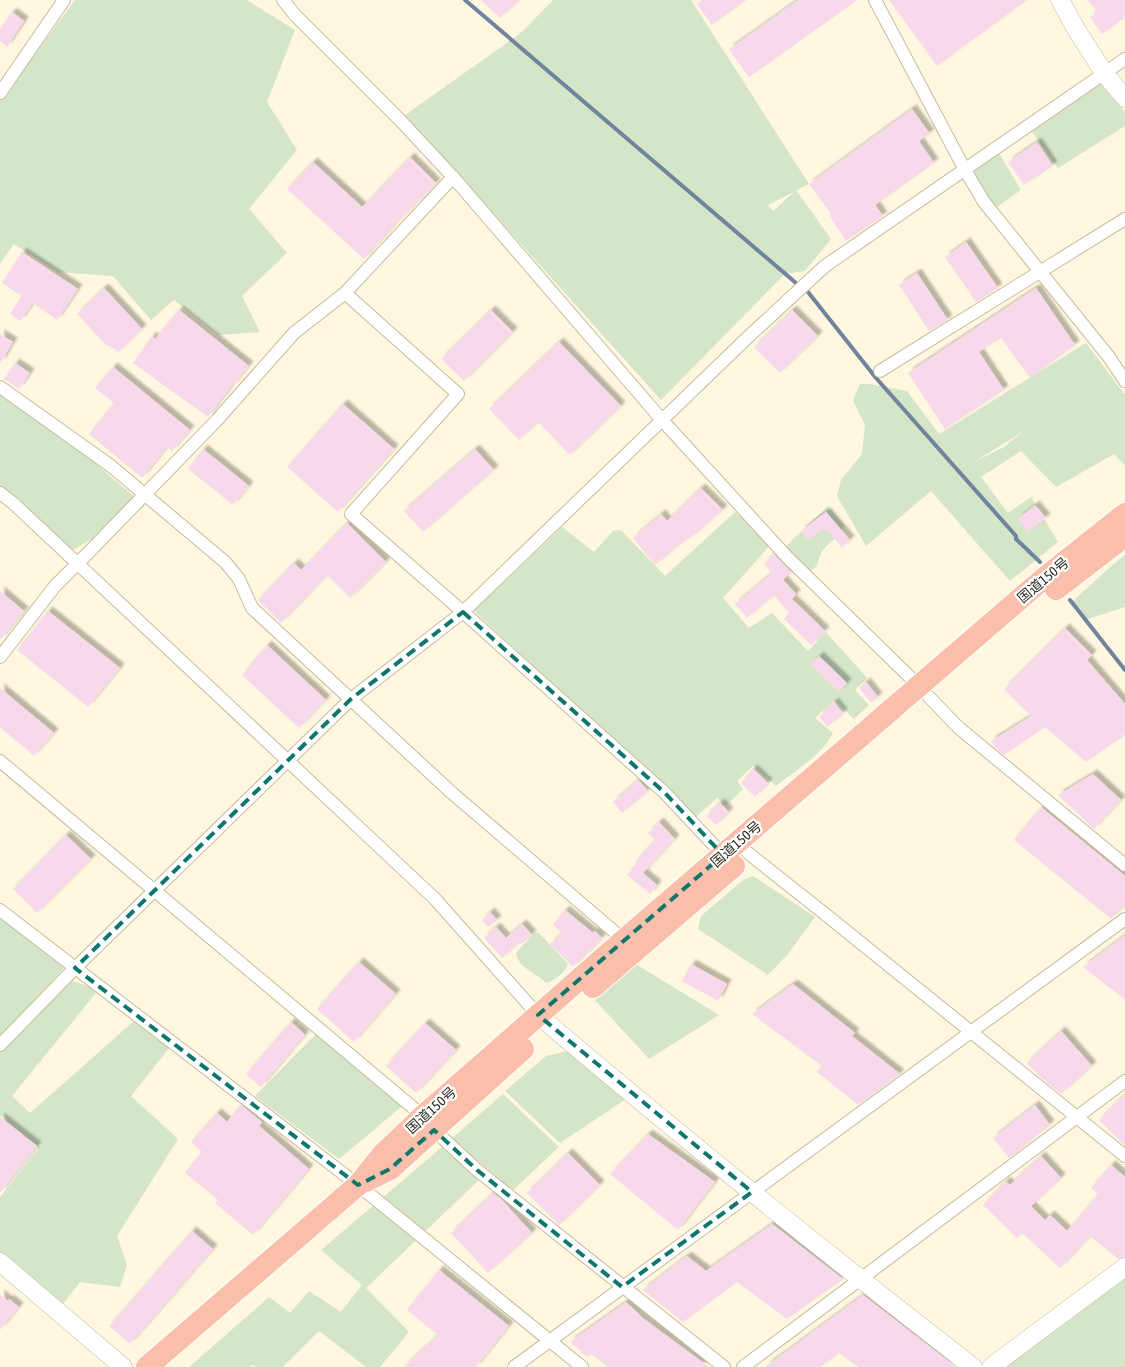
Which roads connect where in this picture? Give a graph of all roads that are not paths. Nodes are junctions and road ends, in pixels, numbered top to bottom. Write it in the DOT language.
graph roads {
  1 [pos="64,0"];
  2 [pos="283,0"];
  3 [pos="876,0"];
  4 [pos="1060,0"];
  5 [pos="1125,59"];
  6 [pos="1104,73"];
  7 [pos="0,93"];
  8 [pos="1125,98"];
  9 [pos="965,170"];
  10 [pos="453,177"];
  11 [pos="1125,219"];
  12 [pos="1040,272"];
  13 [pos="345,292"];
  14 [pos="880,370"];
  15 [pos="1125,381"];
  16 [pos="0,387"];
  17 [pos="662,420"];
  18 [pos="0,493"];
  19 [pos="144,495"];
  20 [pos="1125,514"];
  21 [pos="1125,536"];
  22 [pos="78,564"];
  23 [pos="463,612"];
  24 [pos="0,657"];
  25 [pos="924,691"];
  26 [pos="351,699"];
  27 [pos="0,761"];
  28 [pos="286,761"];
  29 [pos="748,854"];
  30 [pos="723,855"];
  31 [pos="1125,865"];
  32 [pos="154,890"];
  33 [pos="0,910"];
  34 [pos="1125,919"];
  35 [pos="624,940"];
  36 [pos="75,968"];
  37 [pos="544,1020"];
  38 [pos="970,1031"];
  39 [pos="0,1045"];
  40 [pos="1125,1081"];
  41 [pos="1076,1117"];
  42 [pos="428,1123"];
  43 [pos="1125,1156"];
  44 [pos="358,1185"];
  45 [pos="752,1192"];
  46 [pos="0,1262"];
  47 [pos="1125,1267"];
  48 [pos="861,1280"];
  49 [pos="622,1287"];
  50 [pos="549,1341"];
  51 [pos="123,1367"];
  52 [pos="147,1367"];
  53 [pos="514,1367"];
  54 [pos="582,1367"];
  55 [pos="724,1367"];
  56 [pos="743,1367"];
  57 [pos="973,1367"];
  58 [pos="991,1367"];
  1 -- 7 [label="street"];
  2 -- 10 [label="street"];
  3 -- 9 [label="street"];
  4 -- 6 [label="street"];
  5 -- 6 [label="street"];
  6 -- 8 [label="street"];
  6 -- 9 [label="street"];
  9 -- 12 [label="street"];
  9 -- 17 [label="street"];
  10 -- 13 [label="street"];
  10 -- 17 [label="street"];
  11 -- 12 [label="street"];
  12 -- 14 [label="street"];
  12 -- 15 [label="street"];
  13 -- 19 [label="street"];
  13 -- 23 [label="street"];
  16 -- 19 [label="street"];
  17 -- 23 [label="street"];
  17 -- 25 [label="street"];
  18 -- 22 [label="street"];
  19 -- 22 [label="street"];
  19 -- 26 [label="street"];
  20 -- 25 [label="highway, 国道150号"];
  21 -- 25 [label="highway, 国道150号"];
  22 -- 24 [label="street"];
  22 -- 28 [label="street"];
  23 -- 26 [label="street"];
  23 -- 30 [label="street"];
  25 -- 29 [label="highway, 国道150号"];
  25 -- 30 [label="highway, 国道150号"];
  25 -- 31 [label="street"];
  26 -- 28 [label="street"];
  26 -- 35 [label="street"];
  27 -- 32 [label="street"];
  28 -- 32 [label="street"];
  28 -- 37 [label="street"];
  29 -- 37 [label="highway, 国道150号"];
  29 -- 38 [label="street"];
  30 -- 35 [label="highway, 国道150号"];
  32 -- 36 [label="street"];
  32 -- 42 [label="street"];
  33 -- 36 [label="street"];
  34 -- 38 [label="street"];
  35 -- 37 [label="highway, 国道150号"];
  36 -- 39 [label="street"];
  36 -- 44 [label="street"];
  37 -- 42 [label="highway, 国道150号"];
  37 -- 45 [label="street"];
  38 -- 41 [label="street"];
  38 -- 45 [label="street"];
  40 -- 41 [label="street"];
  41 -- 43 [label="street"];
  41 -- 48 [label="street"];
  42 -- 44 [label="highway, 国道150号"];
  42 -- 49 [label="street"];
  44 -- 50 [label="street"];
  44 -- 52 [label="highway, 国道150号"];
  45 -- 48 [label="street"];
  45 -- 49 [label="street"];
  46 -- 51 [label="street"];
  47 -- 58 [label="street"];
  48 -- 56 [label="street"];
  48 -- 57 [label="street"];
  49 -- 50 [label="street"];
  49 -- 55 [label="street"];
  50 -- 53 [label="street"];
  50 -- 54 [label="street"];
}
